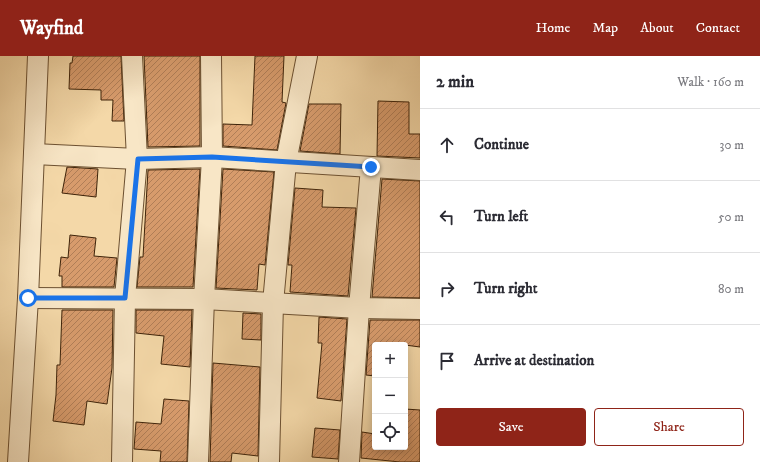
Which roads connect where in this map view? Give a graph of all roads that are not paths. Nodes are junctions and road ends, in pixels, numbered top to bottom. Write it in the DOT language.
graph roads {
  1 [pos="38,56"];
  2 [pos="132,56"];
  3 [pos="211,56"];
  4 [pos="307,56"];
  5 [pos="34,154"];
  6 [pos="212,157"];
  7 [pos="138,159"];
  8 [pos="286,162"];
  9 [pos="371,167"];
  10 [pos="420,170"];
  11 [pos="28,298"];
  12 [pos="125,298"];
  13 [pos="204,299"];
  14 [pos="273,303"];
  15 [pos="359,308"];
  16 [pos="420,309"];
  17 [pos="18,462"];
  18 [pos="122,462"];
  19 [pos="198,462"];
  20 [pos="268,462"];
  21 [pos="349,462"];
  1 -- 5 [label="street"];
  2 -- 7 [label="street"];
  3 -- 6 [label="street"];
  4 -- 8 [label="street"];
  5 -- 7 [label="street"];
  5 -- 11 [label="street"];
  6 -- 7 [label="street"];
  6 -- 8 [label="street"];
  6 -- 13 [label="street"];
  7 -- 12 [label="street"];
  8 -- 9 [label="street"];
  8 -- 14 [label="street"];
  9 -- 10 [label="street"];
  9 -- 15 [label="street"];
  11 -- 12 [label="street"];
  11 -- 17 [label="street"];
  12 -- 13 [label="street"];
  12 -- 18 [label="street"];
  13 -- 14 [label="street"];
  13 -- 19 [label="street"];
  14 -- 15 [label="street"];
  14 -- 20 [label="street"];
  15 -- 16 [label="street"];
  15 -- 21 [label="street"];
}
